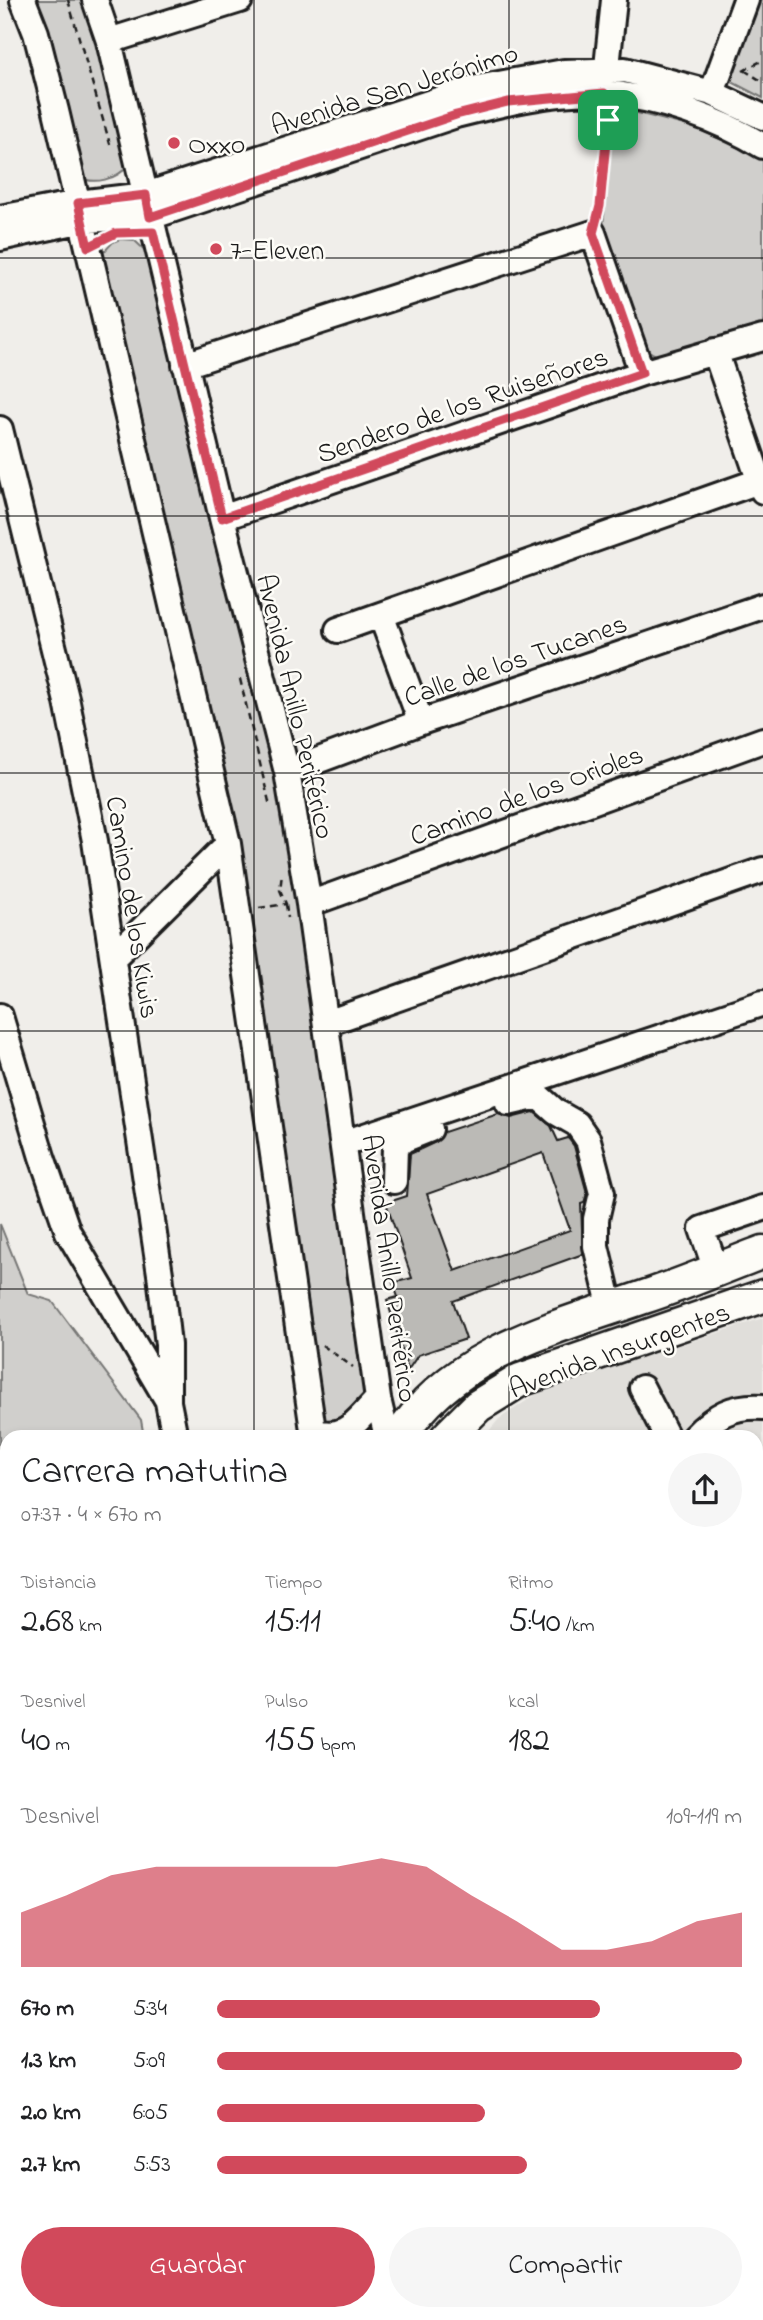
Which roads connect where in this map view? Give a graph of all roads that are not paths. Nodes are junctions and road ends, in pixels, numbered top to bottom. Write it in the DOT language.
graph roads {
  1 [pos="23,0"];
  2 [pos="95,0"];
  3 [pos="240,0"];
  4 [pos="614,0"];
  5 [pos="746,0"];
  6 [pos="109,41"];
  7 [pos="606,69"];
  8 [pos="604,93"];
  9 [pos="712,93"];
  10 [pos="763,117"];
  11 [pos="763,146"];
  12 [pos="78,204"];
  13 [pos="148,205"];
  14 [pos="0,218"];
  15 [pos="0,239"];
  16 [pos="88,247"];
  17 [pos="763,339"];
  18 [pos="715,351"];
  19 [pos="185,365"];
  20 [pos="642,373"];
  21 [pos="0,429"];
  22 [pos="4,463"];
  23 [pos="761,486"];
  24 [pos="222,518"];
  25 [pos="763,606"];
  26 [pos="381,615"];
  27 [pos="338,630"];
  28 [pos="421,722"];
  29 [pos="763,740"];
  30 [pos="287,772"];
  31 [pos="228,844"];
  32 [pos="763,870"];
  33 [pos="309,904"];
  34 [pos="113,958"];
  35 [pos="763,1003"];
  36 [pos="0,1016"];
  37 [pos="327,1023"];
  38 [pos="344,1143"];
  39 [pos="394,1181"];
  40 [pos="763,1208"];
  41 [pos="763,1252"];
  42 [pos="716,1270"];
  43 [pos="763,1296"];
  44 [pos="611,1309"];
  45 [pos="642,1388"];
  46 [pos="378,1399"];
  47 [pos="168,1402"];
  48 [pos="763,1407"];
  49 [pos="174,1430"];
  50 [pos="313,1430"];
  51 [pos="348,1430"];
  52 [pos="385,1430"];
  53 [pos="405,1430"];
  54 [pos="454,1430"];
  55 [pos="663,1430"];
  56 [pos="701,1430"];
  1 -- 12 [label="street"];
  2 -- 6 [label="street, Avenida Anillo Periférico"];
  3 -- 6 [label="street"];
  4 -- 7 [label="street"];
  5 -- 9 [label="street"];
  6 -- 13 [label="street, Avenida Anillo Periférico"];
  7 -- 8 [label="street"];
  7 -- 9 [label="street, Avenida San Jerónimo"];
  7 -- 13 [label="street, Avenida San Jerónimo"];
  8 -- 11 [label="street, Avenida San Jerónimo"];
  8 -- 13 [label="street, Avenida San Jerónimo"];
  9 -- 10 [label="street, Avenida San Jerónimo"];
  12 -- 13 [label="street, Avenida San Jerónimo"];
  12 -- 13 [label="street"];
  12 -- 14 [label="street, Avenida San Jerónimo"];
  12 -- 15 [label="street, Avenida San Jerónimo"];
  12 -- 16 [label="street"];
  13 -- 16 [label="street"];
  13 -- 19 [label="street, Avenida Anillo Periférico"];
  16 -- 31 [label="street"];
  17 -- 18 [label="street, Sendero de los Ruiseñores"];
  18 -- 20 [label="street, Sendero de los Ruiseñores"];
  18 -- 23 [label="street"];
  19 -- 20 [label="street"];
  19 -- 24 [label="street, Avenida Anillo Periférico"];
  20 -- 24 [label="street, Sendero de los Ruiseñores"];
  21 -- 22 [label="street, Camino de los Kiwis"];
  22 -- 34 [label="street, Camino de los Kiwis"];
  23 -- 26 [label="street"];
  24 -- 30 [label="street, Avenida Anillo Periférico"];
  25 -- 28 [label="street, Calle de los Tucanes"];
  26 -- 27 [label="street"];
  26 -- 28 [label="street"];
  28 -- 30 [label="street, Calle de los Tucanes"];
  29 -- 33 [label="street, Camino de los Orioles"];
  30 -- 33 [label="street, Avenida Anillo Periférico"];
  31 -- 34 [label="street"];
  31 -- 50 [label="street"];
  32 -- 37 [label="street"];
  33 -- 37 [label="street, Avenida Anillo Periférico"];
  34 -- 47 [label="street, Camino de los Kiwis"];
  35 -- 38 [label="street"];
  36 -- 47 [label="street, Camino de los Kiwis"];
  37 -- 38 [label="street, Avenida Anillo Periférico"];
  38 -- 46 [label="street, Avenida Anillo Periférico"];
  39 -- 44 [label="street"];
  40 -- 42 [label="street"];
  41 -- 42 [label="main road, Avenida Insurgentes"];
  42 -- 44 [label="main road, Avenida Insurgentes"];
  43 -- 54 [label="main road, Avenida Insurgentes"];
  44 -- 53 [label="main road, Avenida Insurgentes"];
  45 -- 55 [label="street"];
  46 -- 51 [label="street"];
  46 -- 52 [label="street, Avenida Anillo Periférico"];
  47 -- 49 [label="street, Camino de los Kiwis"];
  48 -- 56 [label="street"];
}
